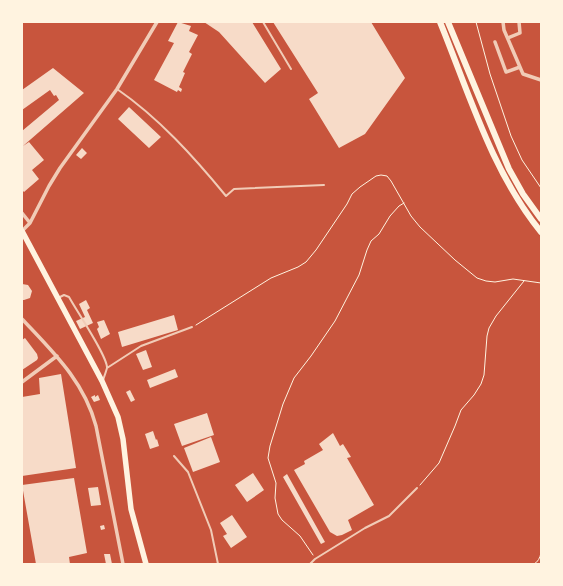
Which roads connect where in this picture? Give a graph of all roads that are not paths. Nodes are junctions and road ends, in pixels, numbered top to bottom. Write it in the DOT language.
graph roads {
  1 [pos="157,22"];
  2 [pos="263,22"];
  3 [pos="440,22"];
  4 [pos="448,22"];
  5 [pos="503,22"];
  6 [pos="519,22"];
  7 [pos="508,38"];
  8 [pos="495,42"];
  9 [pos="520,67"];
  10 [pos="291,69"];
  11 [pos="541,80"];
  12 [pos="117,89"];
  13 [pos="324,185"];
  14 [pos="22,213"];
  15 [pos="541,219"];
  16 [pos="30,223"];
  17 [pos="22,231"];
  18 [pos="541,232"];
  19 [pos="58,298"];
  20 [pos="22,319"];
  21 [pos="192,327"];
  22 [pos="56,356"];
  23 [pos="107,368"];
  24 [pos="102,381"];
  25 [pos="22,382"];
  26 [pos="174,456"];
  27 [pos="416,488"];
  28 [pos="123,564"];
  29 [pos="146,564"];
  30 [pos="218,564"];
  31 [pos="310,564"];
  1 -- 12 [label="street"];
  2 -- 10 [label="lane"];
  3 -- 18 [label="highway"];
  4 -- 15 [label="highway"];
  5 -- 7 [label="street"];
  6 -- 7 [label="street"];
  7 -- 9 [label="street"];
  8 -- 9 [label="street"];
  9 -- 11 [label="street"];
  12 -- 13 [label="lane"];
  12 -- 16 [label="street"];
  14 -- 16 [label="street"];
  16 -- 17 [label="street"];
  17 -- 19 [label="main road"];
  19 -- 23 [label="lane"];
  19 -- 24 [label="main road"];
  20 -- 22 [label="street"];
  21 -- 23 [label="lane"];
  22 -- 25 [label="street"];
  22 -- 28 [label="street"];
  23 -- 24 [label="lane"];
  24 -- 29 [label="main road"];
  26 -- 30 [label="lane"];
  27 -- 31 [label="lane"];
}
